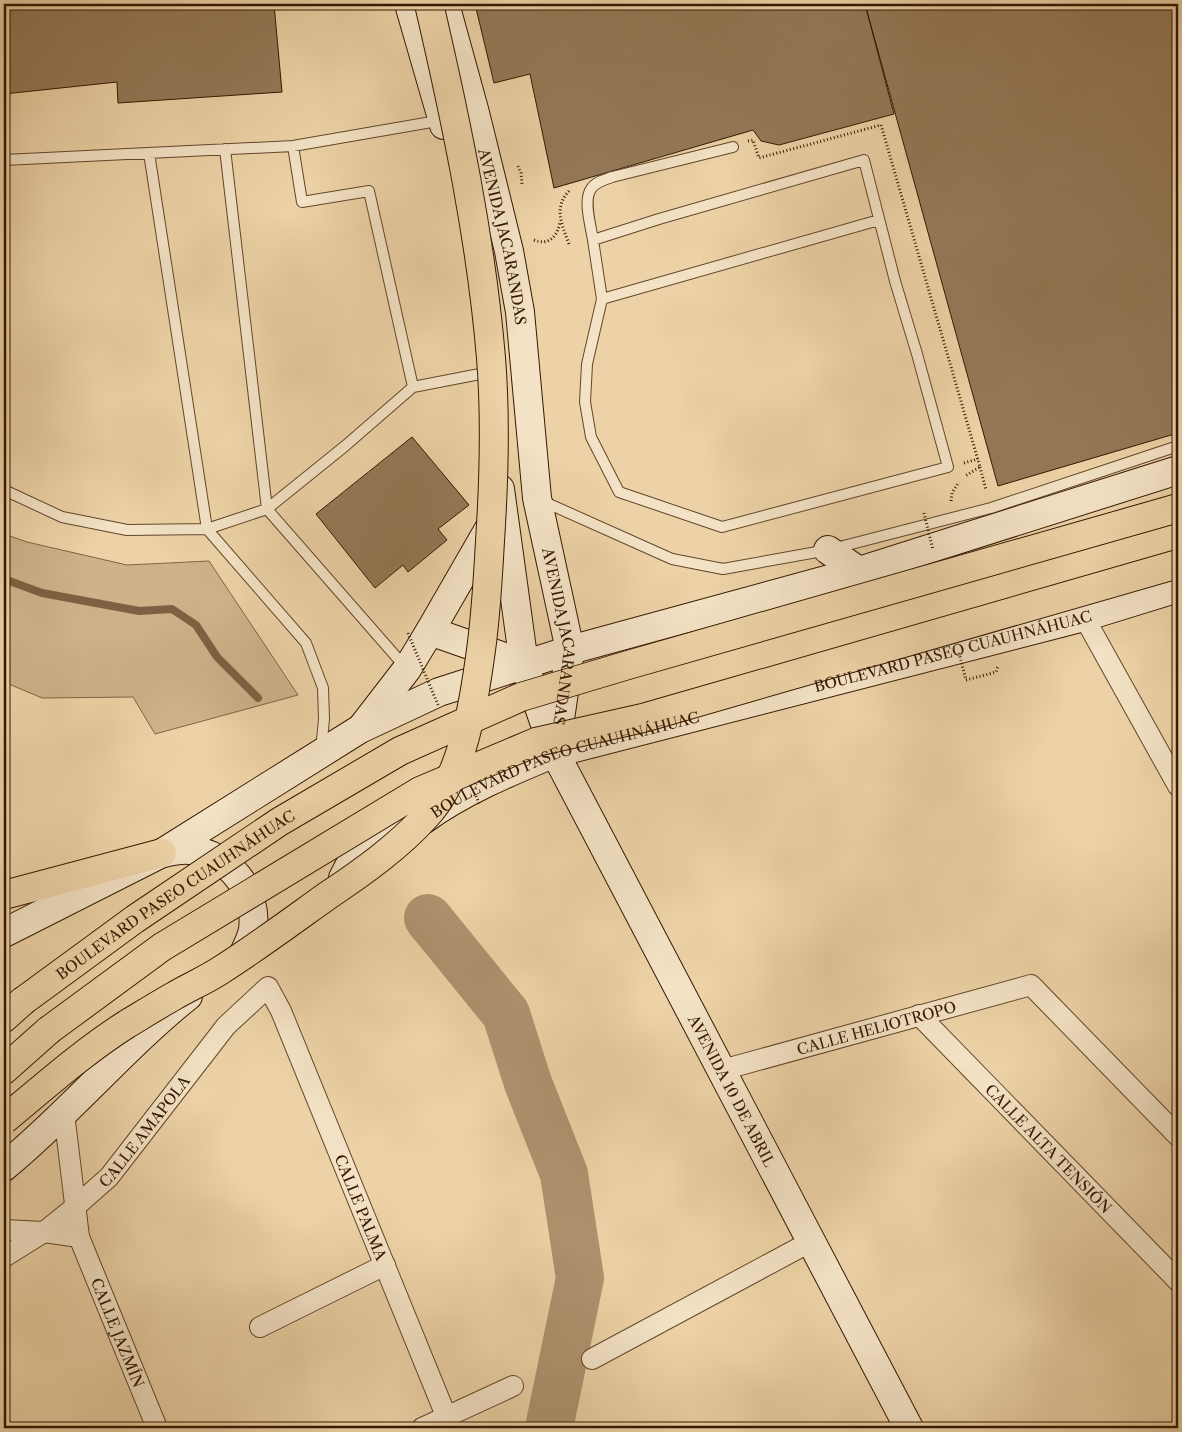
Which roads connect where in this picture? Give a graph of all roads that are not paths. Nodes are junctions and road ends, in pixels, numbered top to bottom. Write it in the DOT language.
graph roads {
  1 [pos="409,4"];
  2 [pos="429,4"];
  3 [pos="445,4"];
  4 [pos="475,113"];
  5 [pos="443,120"];
  6 [pos="293,146"];
  7 [pos="733,147"];
  8 [pos="225,149"];
  9 [pos="149,153"];
  10 [pos="4,160"];
  11 [pos="879,220"];
  12 [pos="593,240"];
  13 [pos="602,299"];
  14 [pos="518,301"];
  15 [pos="477,306"];
  16 [pos="485,373"];
  17 [pos="413,387"];
  18 [pos="1178,446"];
  19 [pos="1178,470"];
  20 [pos="4,490"];
  21 [pos="537,498"];
  22 [pos="502,506"];
  23 [pos="1178,508"];
  24 [pos="267,509"];
  25 [pos="207,528"];
  26 [pos="828,550"];
  27 [pos="1178,564"];
  28 [pos="859,571"];
  29 [pos="1178,588"];
  30 [pos="1084,617"];
  31 [pos="430,631"];
  32 [pos="568,662"];
  33 [pos="406,669"];
  34 [pos="528,673"];
  35 [pos="360,729"];
  36 [pos="553,739"];
  37 [pos="321,753"];
  38 [pos="1178,786"];
  39 [pos="162,854"];
  40 [pos="350,872"];
  41 [pos="4,895"];
  42 [pos="4,934"];
  43 [pos="243,955"];
  44 [pos="268,987"];
  45 [pos="919,1015"];
  46 [pos="4,1018"];
  47 [pos="4,1070"];
  48 [pos="722,1070"];
  49 [pos="64,1114"];
  50 [pos="4,1120"];
  51 [pos="1178,1136"];
  52 [pos="4,1167"];
  53 [pos="75,1207"];
  54 [pos="4,1230"];
  55 [pos="44,1232"];
  56 [pos="79,1237"];
  57 [pos="810,1242"];
  58 [pos="4,1257"];
  59 [pos="385,1265"];
  60 [pos="1178,1281"];
  61 [pos="260,1327"];
  62 [pos="592,1359"];
  63 [pos="513,1386"];
  64 [pos="449,1423"];
  65 [pos="157,1428"];
  66 [pos="422,1428"];
  67 [pos="909,1428"];
  1 -- 5 [label="main road, AVENIDA JACARANDAS"];
  2 -- 50 [label="main road, bridge"];
  3 -- 4 [label="main road, AVENIDA JACARANDAS"];
  4 -- 5 [label="lane"];
  4 -- 14 [label="main road, AVENIDA JACARANDAS"];
  5 -- 6 [label="lane"];
  5 -- 15 [label="main road, AVENIDA JACARANDAS"];
  6 -- 8 [label="lane"];
  6 -- 17 [label="lane"];
  7 -- 12 [label="lane"];
  8 -- 9 [label="lane"];
  8 -- 24 [label="lane"];
  9 -- 10 [label="lane"];
  9 -- 25 [label="lane"];
  11 -- 12 [label="lane"];
  11 -- 13 [label="lane"];
  11 -- 13 [label="lane"];
  12 -- 13 [label="lane"];
  14 -- 15 [label="main road"];
  14 -- 21 [label="main road, AVENIDA JACARANDAS"];
  15 -- 16 [label="main road, AVENIDA JACARANDAS"];
  16 -- 17 [label="lane"];
  16 -- 22 [label="main road, AVENIDA JACARANDAS"];
  17 -- 24 [label="lane"];
  18 -- 26 [label="lane"];
  19 -- 28 [label="main road"];
  20 -- 25 [label="lane"];
  21 -- 22 [label="main road"];
  21 -- 26 [label="lane"];
  21 -- 32 [label="main road, AVENIDA JACARANDAS"];
  22 -- 31 [label="main road"];
  22 -- 34 [label="main road, AVENIDA JACARANDAS"];
  23 -- 46 [label="main road, BOULEVARD PASEO CUAUHNÁHUAC, bridge"];
  24 -- 25 [label="lane"];
  24 -- 33 [label="lane"];
  25 -- 37 [label="lane"];
  26 -- 28 [label="main road"];
  27 -- 47 [label="main road, BOULEVARD PASEO CUAUHNÁHUAC, bridge"];
  28 -- 32 [label="main road"];
  29 -- 30 [label="main road, BOULEVARD PASEO CUAUHNÁHUAC"];
  30 -- 36 [label="main road, BOULEVARD PASEO CUAUHNÁHUAC"];
  30 -- 38 [label="street"];
  31 -- 33 [label="main road"];
  31 -- 34 [label="main road"];
  32 -- 34 [label="main road"];
  32 -- 36 [label="main road, AVENIDA JACARANDAS"];
  33 -- 35 [label="main road"];
  34 -- 35 [label="main road"];
  34 -- 36 [label="main road, AVENIDA JACARANDAS"];
  35 -- 37 [label="main road"];
  36 -- 40 [label="main road, BOULEVARD PASEO CUAUHNÁHUAC"];
  36 -- 40 [label="main road"];
  36 -- 48 [label="main road, AVENIDA 10 DE ABRIL"];
  37 -- 39 [label="main road"];
  39 -- 41 [label="main road"];
  39 -- 42 [label="main road"];
  39 -- 43 [label="main road"];
  40 -- 43 [label="main road, BOULEVARD PASEO CUAUHNÁHUAC"];
  43 -- 49 [label="main road, BOULEVARD PASEO CUAUHNÁHUAC"];
  44 -- 53 [label="street, CALLE AMAPOLA"];
  44 -- 59 [label="street, CALLE PALMA"];
  45 -- 48 [label="street, CALLE HELIOTROPO"];
  45 -- 51 [label="street, CALLE HELIOTROPO"];
  45 -- 60 [label="street, CALLE ALTA TENSIÓN"];
  48 -- 57 [label="main road, AVENIDA 10 DE ABRIL"];
  49 -- 52 [label="main road, BOULEVARD PASEO CUAUHNÁHUAC"];
  49 -- 53 [label="street, CALLE JAZMÍN"];
  53 -- 55 [label="street, CALLE AMAPOLA"];
  53 -- 56 [label="street, CALLE JAZMÍN"];
  54 -- 55 [label="street"];
  55 -- 56 [label="street"];
  55 -- 58 [label="street, CALLE AMAPOLA"];
  56 -- 65 [label="street, CALLE JAZMÍN"];
  57 -- 62 [label="street"];
  57 -- 67 [label="main road, AVENIDA 10 DE ABRIL"];
  59 -- 61 [label="street"];
  59 -- 64 [label="street, CALLE PALMA"];
  63 -- 64 [label="street"];
  64 -- 66 [label="street"];
}
